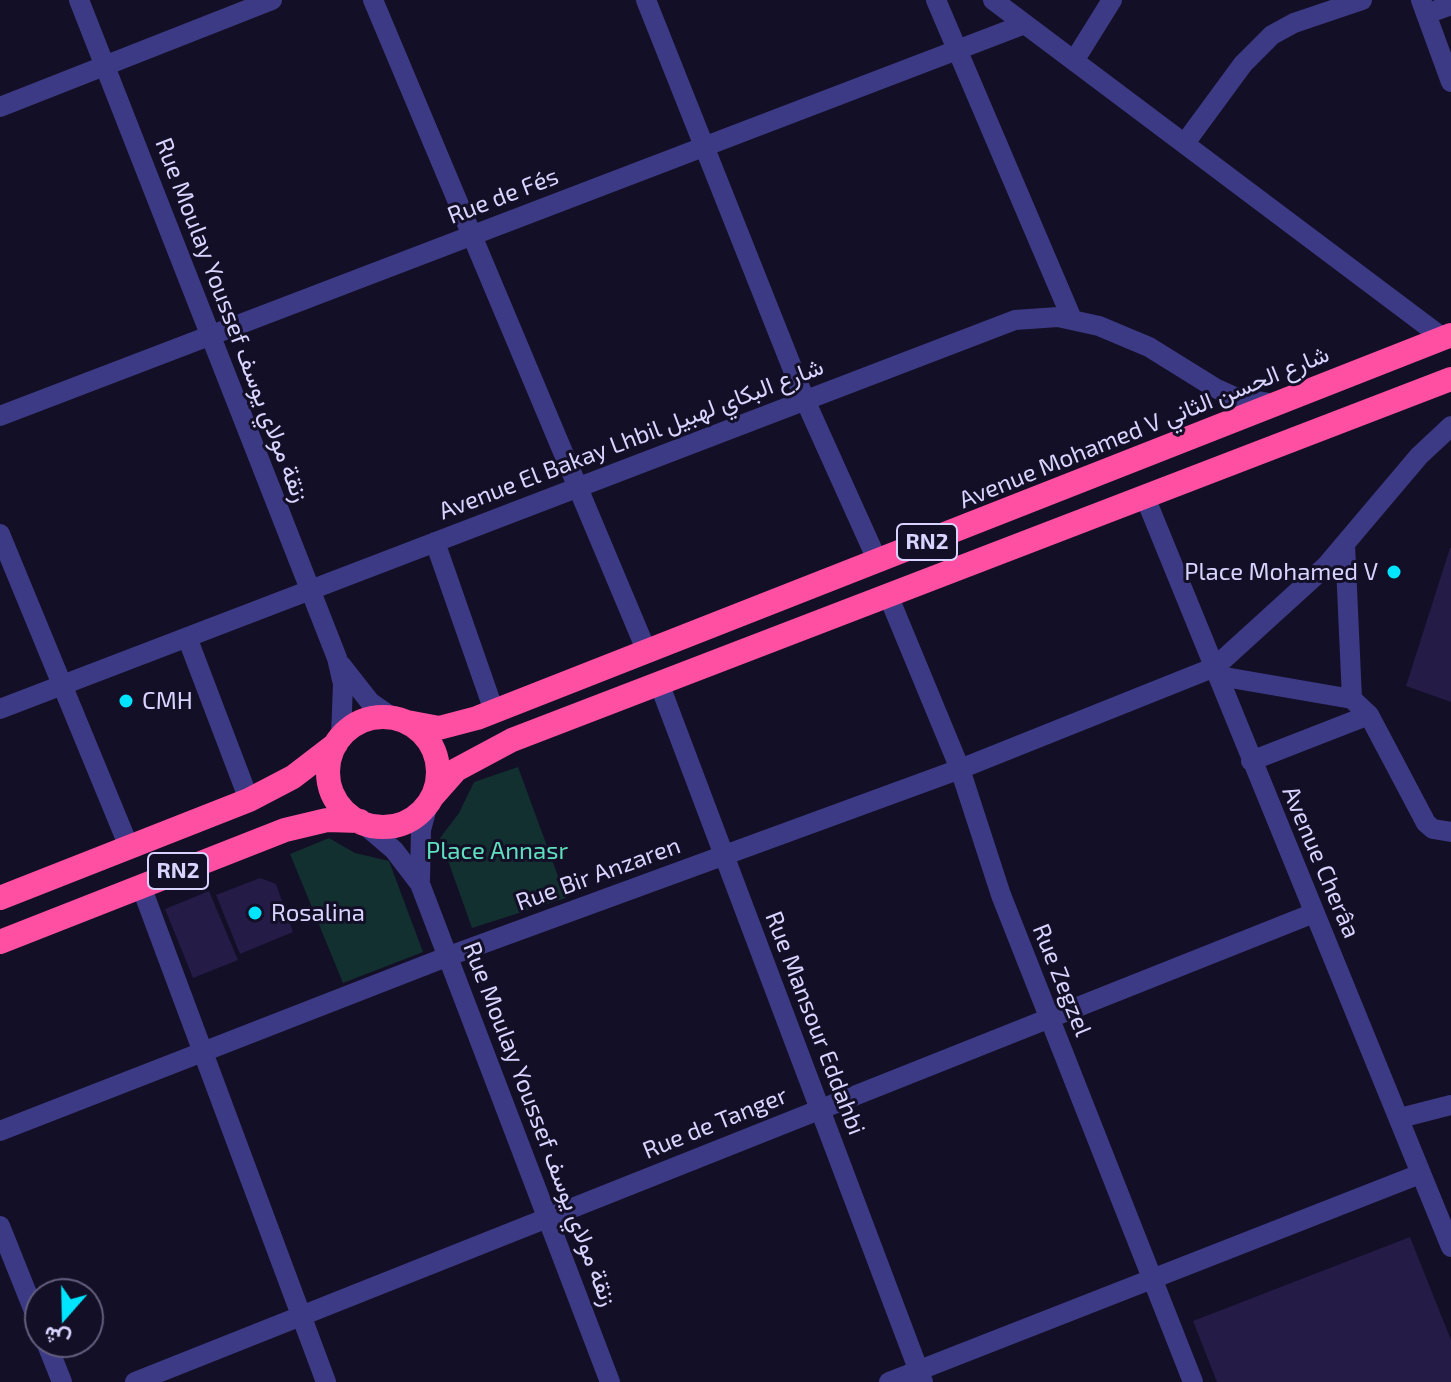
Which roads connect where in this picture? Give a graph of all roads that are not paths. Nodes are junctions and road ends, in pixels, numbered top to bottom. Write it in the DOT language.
graph roads {
  1 [pos="79,0"];
  2 [pos="272,0"];
  3 [pos="373,0"];
  4 [pos="646,0"];
  5 [pos="936,0"];
  6 [pos="993,0"];
  7 [pos="1112,0"];
  8 [pos="1362,0"];
  9 [pos="1451,5"];
  10 [pos="1424,7"];
  11 [pos="1025,24"];
  12 [pos="956,50"];
  13 [pos="1074,61"];
  14 [pos="105,66"];
  15 [pos="1451,82"];
  16 [pos="0,107"];
  17 [pos="1185,143"];
  18 [pos="704,147"];
  19 [pos="471,236"];
  20 [pos="1072,319"];
  21 [pos="211,336"];
  22 [pos="1447,336"];
  23 [pos="1451,379"];
  24 [pos="805,400"];
  25 [pos="1279,405"];
  26 [pos="0,416"];
  27 [pos="1451,426"];
  28 [pos="576,488"];
  29 [pos="1145,497"];
  30 [pos="0,534"];
  31 [pos="435,542"];
  32 [pos="1345,544"];
  33 [pos="878,562"];
  34 [pos="310,590"];
  35 [pos="888,595"];
  36 [pos="187,637"];
  37 [pos="647,652"];
  38 [pos="337,658"];
  39 [pos="1217,672"];
  40 [pos="659,683"];
  41 [pos="60,686"];
  42 [pos="1352,699"];
  43 [pos="0,709"];
  44 [pos="494,711"];
  45 [pos="1369,715"];
  46 [pos="400,720"];
  47 [pos="338,740"];
  48 [pos="1251,761"];
  49 [pos="960,769"];
  50 [pos="249,800"];
  51 [pos="431,800"];
  52 [pos="360,821"];
  53 [pos="1442,831"];
  54 [pos="129,847"];
  55 [pos="725,857"];
  56 [pos="420,884"];
  57 [pos="141,886"];
  58 [pos="0,898"];
  59 [pos="1314,913"];
  60 [pos="0,942"];
  61 [pos="449,956"];
  62 [pos="1050,1018"];
  63 [pos="201,1054"];
  64 [pos="1451,1105"];
  65 [pos="820,1109"];
  66 [pos="1400,1118"];
  67 [pos="0,1131"];
  68 [pos="1420,1174"];
  69 [pos="548,1218"];
  70 [pos="0,1226"];
  71 [pos="1451,1247"];
  72 [pos="1153,1278"];
  73 [pos="24,1286"];
  74 [pos="301,1316"];
  75 [pos="52,1358"];
  76 [pos="921,1376"];
  77 [pos="62,1382"];
  78 [pos="135,1382"];
  79 [pos="326,1382"];
  80 [pos="610,1382"];
  81 [pos="889,1382"];
  82 [pos="1193,1382"];
  1 -- 14 [label="street, Rue Moulay Youssef زنقة مولاي يوسف"];
  2 -- 14 [label="street"];
  3 -- 19 [label="street"];
  4 -- 18 [label="street"];
  5 -- 12 [label="street"];
  6 -- 11 [label="street"];
  7 -- 13 [label="street"];
  8 -- 17 [label="street"];
  9 -- 10 [label="street"];
  10 -- 15 [label="street"];
  11 -- 12 [label="street, Rue de Fés"];
  11 -- 13 [label="street"];
  12 -- 18 [label="street, Rue de Fés"];
  12 -- 20 [label="street"];
  13 -- 17 [label="street"];
  14 -- 16 [label="street"];
  14 -- 21 [label="street, Rue Moulay Youssef زنقة مولاي يوسف"];
  17 -- 22 [label="street"];
  18 -- 19 [label="street, Rue de Fés"];
  18 -- 24 [label="street"];
  19 -- 21 [label="street, Rue de Fés"];
  19 -- 28 [label="street"];
  20 -- 24 [label="street, Avenue El Bakay Lhbil شارع البكاي لهبيل"];
  20 -- 25 [label="street, Avenue El Bakay Lhbil شارع البكاي لهبيل"];
  21 -- 26 [label="street, Rue de Fés"];
  21 -- 34 [label="street, Rue Moulay Youssef زنقة مولاي يوسف"];
  22 -- 25 [label="highway, Avenue Mohamed V شارع الحسن الثاني / RN2"];
  23 -- 29 [label="highway, RN2"];
  24 -- 28 [label="street, Avenue El Bakay Lhbil شارع البكاي لهبيل"];
  24 -- 33 [label="street"];
  25 -- 33 [label="highway, Avenue Mohamed V شارع الحسن الثاني / RN2"];
  27 -- 32 [label="street"];
  28 -- 31 [label="street, Avenue El Bakay Lhbil شارع البكاي لهبيل"];
  28 -- 37 [label="street"];
  29 -- 35 [label="highway, RN2"];
  29 -- 39 [label="street, Avenue Cherâa"];
  30 -- 41 [label="street"];
  31 -- 34 [label="street, Avenue El Bakay Lhbil شارع البكاي لهبيل"];
  31 -- 44 [label="street"];
  32 -- 39 [label="street"];
  32 -- 42 [label="street"];
  33 -- 37 [label="highway, Avenue Mohamed V شارع الحسن الثاني / RN2"];
  34 -- 36 [label="street, Avenue El Bakay Lhbil شارع البكاي لهبيل"];
  34 -- 38 [label="street, Rue Moulay Youssef زنقة مولاي يوسف"];
  35 -- 40 [label="highway, RN2"];
  35 -- 49 [label="street, Rue Zegzel"];
  36 -- 41 [label="street, Avenue El Bakay Lhbil شارع البكاي لهبيل"];
  36 -- 50 [label="street"];
  37 -- 44 [label="highway, Avenue Mohamed V شارع الحسن الثاني / RN2"];
  38 -- 46 [label="street"];
  38 -- 47 [label="street"];
  39 -- 42 [label="street"];
  39 -- 48 [label="street, Avenue Cherâa"];
  39 -- 49 [label="street, Rue Bir Anzaren"];
  40 -- 51 [label="highway, RN2"];
  40 -- 55 [label="street, Rue Mansour Eddahbi"];
  41 -- 43 [label="street, Avenue El Bakay Lhbil شارع البكاي لهبيل"];
  41 -- 54 [label="street"];
  42 -- 45 [label="street"];
  44 -- 46 [label="highway, Avenue Mohamed V شارع الحسن الثاني / RN2"];
  45 -- 48 [label="street"];
  45 -- 53 [label="street"];
  46 -- 47 [label="highway, Avenue Mohamed V شارع الحسن الثاني / RN2"];
  46 -- 51 [label="highway"];
  47 -- 50 [label="highway, Avenue Mohamed V شارع الحسن الثاني / RN2"];
  47 -- 52 [label="highway"];
  48 -- 59 [label="street, Avenue Cherâa"];
  49 -- 55 [label="street, Rue Bir Anzaren"];
  49 -- 62 [label="street, Rue Zegzel"];
  50 -- 54 [label="highway, Avenue Mohamed V شارع الحسن الثاني / RN2"];
  51 -- 52 [label="highway, RN2"];
  51 -- 56 [label="street"];
  52 -- 56 [label="street"];
  52 -- 57 [label="highway, RN2"];
  54 -- 58 [label="highway, Avenue Mohamed V شارع الحسن الثاني / RN2"];
  55 -- 61 [label="street, Rue Bir Anzaren"];
  55 -- 65 [label="street, Rue Mansour Eddahbi"];
  56 -- 61 [label="street, Rue Moulay Youssef زنقة مولاي يوسف"];
  57 -- 60 [label="highway, RN2"];
  57 -- 63 [label="street"];
  59 -- 62 [label="street, Rue de Tanger"];
  59 -- 66 [label="street, Avenue Cherâa"];
  61 -- 63 [label="street, Rue Bir Anzaren"];
  61 -- 69 [label="street, Rue Moulay Youssef زنقة مولاي يوسف"];
  62 -- 65 [label="street, Rue de Tanger"];
  62 -- 72 [label="street, Rue Zegzel"];
  63 -- 67 [label="street, Rue Bir Anzaren"];
  63 -- 74 [label="street"];
  64 -- 66 [label="street"];
  65 -- 69 [label="street, Rue de Tanger"];
  65 -- 76 [label="street, Rue Mansour Eddahbi"];
  66 -- 68 [label="street, Avenue Cherâa"];
  68 -- 71 [label="street, Avenue Cherâa"];
  68 -- 72 [label="street"];
  69 -- 74 [label="street, Rue de Tanger"];
  69 -- 80 [label="street, Rue Moulay Youssef زنقة مولاي يوسف"];
  70 -- 73 [label="street"];
  72 -- 76 [label="street"];
  72 -- 82 [label="street, Rue Zegzel"];
  74 -- 78 [label="street, Rue de Tanger"];
  74 -- 79 [label="street"];
  75 -- 77 [label="street"];
  76 -- 81 [label="street"];
}
